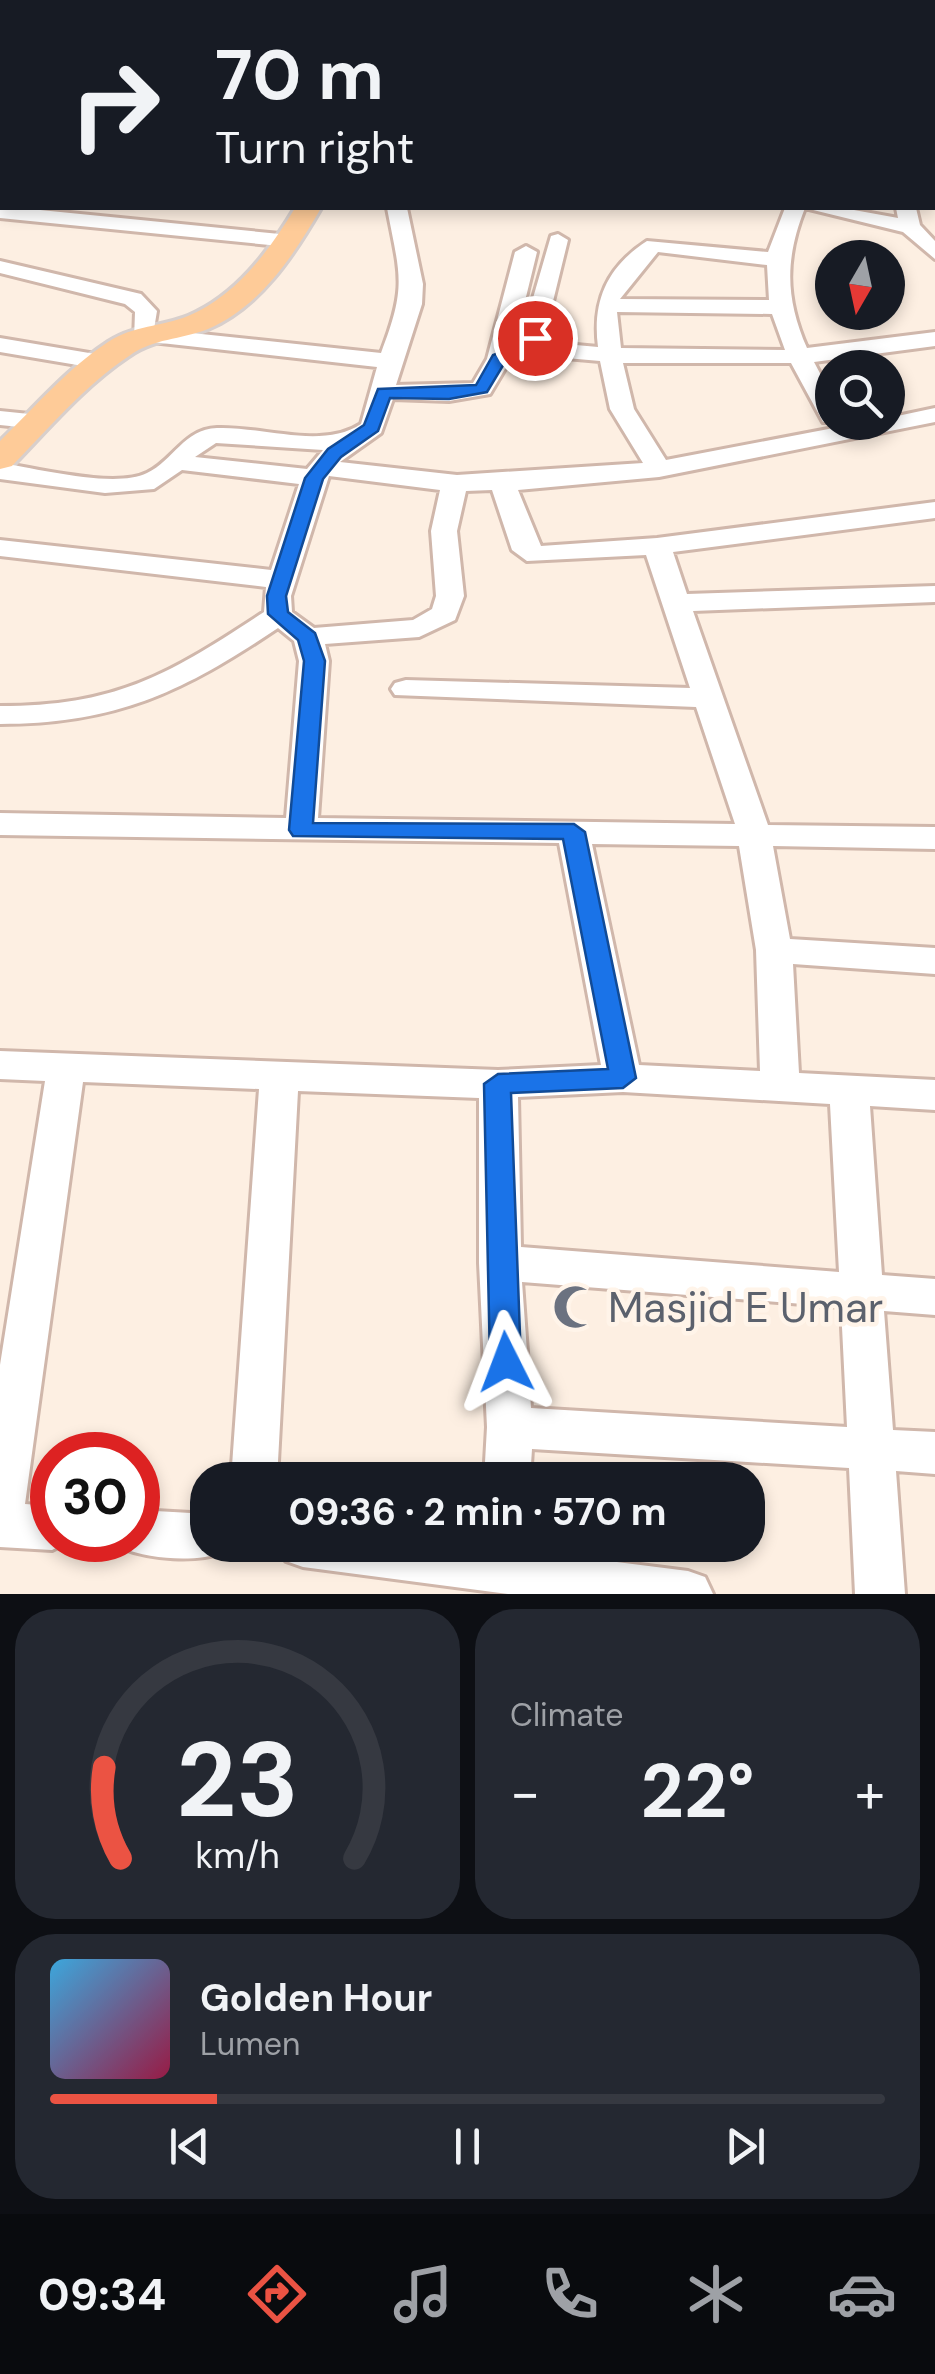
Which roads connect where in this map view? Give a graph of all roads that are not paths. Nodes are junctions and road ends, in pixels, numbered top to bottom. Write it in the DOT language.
graph roads {
  1 [pos="307,210"];
  2 [pos="398,210"];
  3 [pos="794,210"];
  4 [pos="836,210"];
  5 [pos="0,212"];
  6 [pos="908,217"];
  7 [pos="558,240"];
  8 [pos="290,241"];
  9 [pos="526,252"];
  10 [pos="935,253"];
  11 [pos="778,260"];
  12 [pos="0,266"];
  13 [pos="606,305"];
  14 [pos="780,306"];
  15 [pos="142,334"];
  16 [pos="935,339"];
  17 [pos="0,345"];
  18 [pos="528,348"];
  19 [pos="614,357"];
  20 [pos="799,357"];
  21 [pos="499,359"];
  22 [pos="390,361"];
  23 [pos="101,362"];
  24 [pos="815,386"];
  25 [pos="384,392"];
  26 [pos="935,415"];
  27 [pos="0,418"];
  28 [pos="905,418"];
  29 [pos="38,422"];
  30 [pos="815,430"];
  31 [pos="349,444"];
  32 [pos="0,459"];
  33 [pos="176,462"];
  34 [pos="659,468"];
  35 [pos="0,471"];
  36 [pos="317,472"];
  37 [pos="502,482"];
  38 [pos="455,484"];
  39 [pos="935,510"];
  40 [pos="657,546"];
  41 [pos="0,548"];
  42 [pos="281,580"];
  43 [pos="935,594"];
  44 [pos="672,603"];
  45 [pos="278,614"];
  46 [pos="308,637"];
  47 [pos="406,689"];
  48 [pos="706,698"];
  49 [pos="0,715"];
  50 [pos="0,824"];
  51 [pos="301,830"];
  52 [pos="574,832"];
  53 [pos="754,833"];
  54 [pos="935,838"];
  55 [pos="774,950"];
  56 [pos="935,961"];
  57 [pos="0,1065"];
  58 [pos="66,1068"];
  59 [pos="279,1078"];
  60 [pos="623,1078"];
  61 [pos="498,1084"];
  62 [pos="780,1084"];
  63 [pos="849,1090"];
  64 [pos="935,1095"];
  65 [pos="500,1264"];
  66 [pos="860,1293"];
  67 [pos="935,1297"];
  68 [pos="16,1306"];
  69 [pos="510,1428"];
  70 [pos="874,1448"];
  71 [pos="935,1453"];
  72 [pos="255,1462"];
  73 [pos="508,1462"];
  74 [pos="0,1515"];
  75 [pos="0,1526"];
  76 [pos="30,1527"];
  77 [pos="160,1533"];
  78 [pos="190,1535"];
  79 [pos="519,1562"];
  80 [pos="688,1594"];
  81 [pos="880,1594"];
  1 -- 8 [label="main road"];
  2 -- 22 [label="street"];
  3 -- 11 [label="street"];
  4 -- 6 [label="street"];
  5 -- 8 [label="street"];
  6 -- 10 [label="street"];
  7 -- 18 [label="street"];
  8 -- 15 [label="main road"];
  9 -- 21 [label="street"];
  11 -- 13 [label="street"];
  11 -- 14 [label="street"];
  12 -- 15 [label="street"];
  13 -- 14 [label="street"];
  13 -- 19 [label="street"];
  14 -- 20 [label="street"];
  15 -- 22 [label="street"];
  15 -- 23 [label="main road"];
  16 -- 20 [label="street"];
  17 -- 23 [label="street"];
  18 -- 19 [label="street"];
  18 -- 21 [label="street"];
  19 -- 20 [label="street"];
  19 -- 34 [label="street"];
  20 -- 24 [label="street"];
  21 -- 25 [label="street"];
  22 -- 25 [label="street"];
  23 -- 29 [label="main road"];
  25 -- 31 [label="street"];
  26 -- 28 [label="street"];
  27 -- 29 [label="street"];
  29 -- 32 [label="main road"];
  30 -- 34 [label="street"];
  31 -- 33 [label="street"];
  31 -- 36 [label="street"];
  33 -- 35 [label="street"];
  33 -- 36 [label="street"];
  34 -- 37 [label="street"];
  36 -- 38 [label="street"];
  36 -- 42 [label="street"];
  37 -- 38 [label="street"];
  37 -- 40 [label="street"];
  38 -- 46 [label="street"];
  39 -- 40 [label="street"];
  40 -- 44 [label="street"];
  41 -- 42 [label="street"];
  42 -- 45 [label="street"];
  43 -- 44 [label="street"];
  44 -- 48 [label="street"];
  45 -- 46 [label="street"];
  45 -- 49 [label="street"];
  46 -- 51 [label="street"];
  47 -- 48 [label="street"];
  48 -- 53 [label="street"];
  50 -- 51 [label="street"];
  51 -- 52 [label="street"];
  52 -- 53 [label="street"];
  52 -- 60 [label="street"];
  53 -- 54 [label="street"];
  53 -- 55 [label="street"];
  55 -- 56 [label="street"];
  55 -- 62 [label="street"];
  57 -- 58 [label="street"];
  58 -- 59 [label="street"];
  58 -- 68 [label="street"];
  59 -- 61 [label="street"];
  59 -- 72 [label="street"];
  60 -- 61 [label="street"];
  60 -- 62 [label="street"];
  61 -- 65 [label="street"];
  62 -- 63 [label="street"];
  63 -- 64 [label="street"];
  63 -- 66 [label="street"];
  65 -- 66 [label="street"];
  65 -- 69 [label="street"];
  66 -- 67 [label="street"];
  66 -- 70 [label="street"];
  68 -- 74 [label="street"];
  69 -- 70 [label="street"];
  69 -- 73 [label="street"];
  70 -- 71 [label="street"];
  70 -- 81 [label="street"];
  75 -- 76 [label="street"];
  77 -- 78 [label="street"];
  79 -- 80 [label="street"];
}
